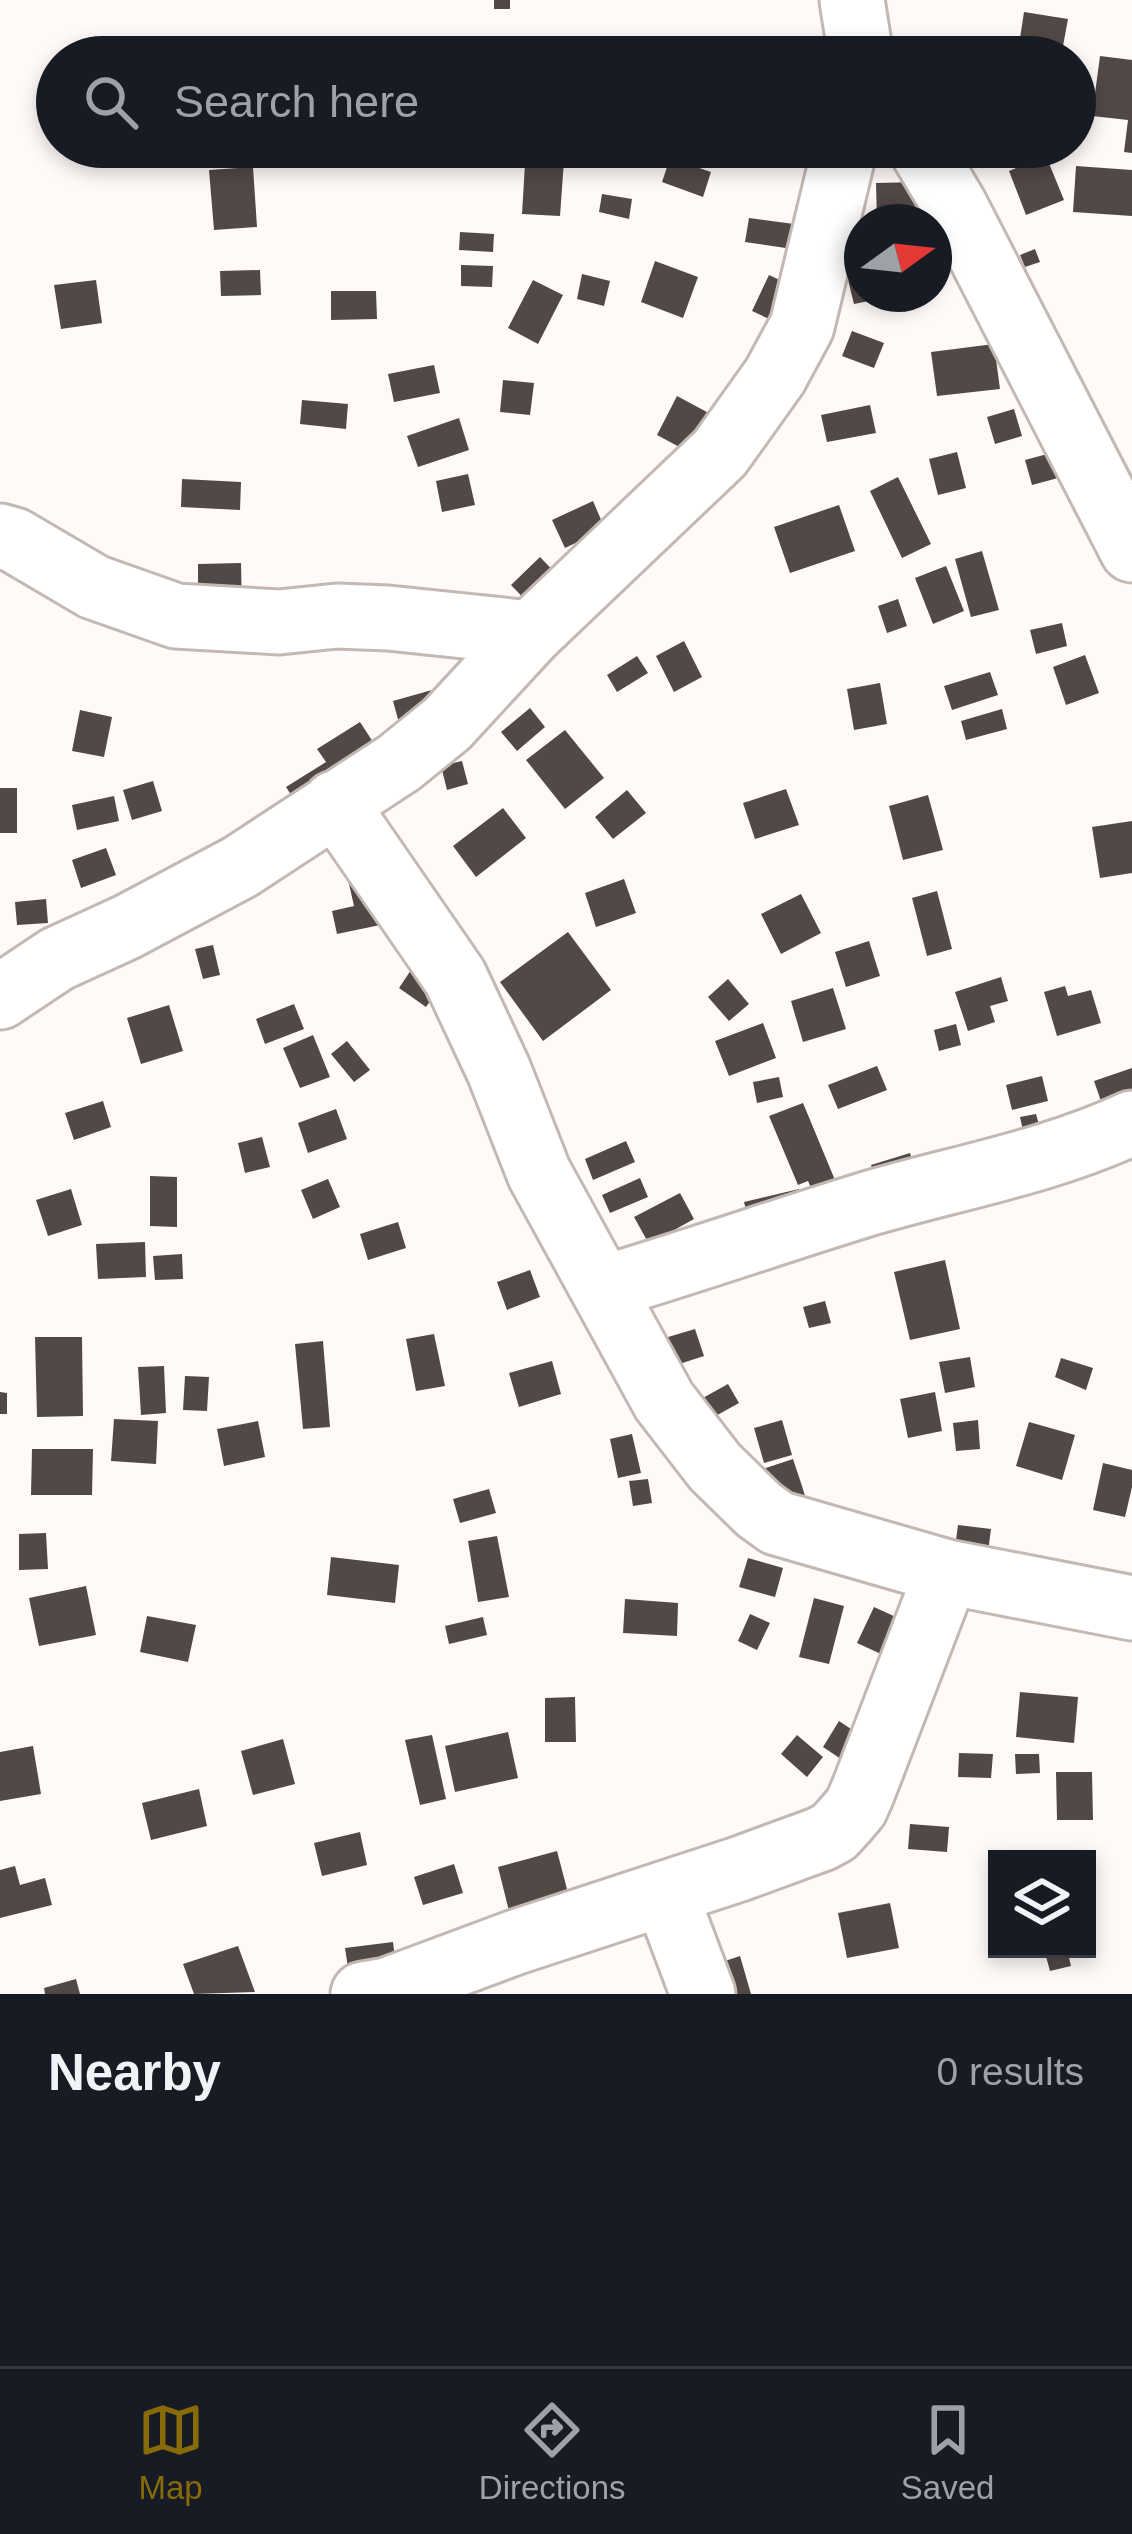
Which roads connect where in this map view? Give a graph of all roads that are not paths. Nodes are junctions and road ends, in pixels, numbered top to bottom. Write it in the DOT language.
graph roads {
  1 [pos="852,0"];
  2 [pos="858,36"];
  3 [pos="840,168"];
  4 [pos="932,168"];
  5 [pos="0,536"];
  6 [pos="1132,550"];
  7 [pos="531,633"];
  8 [pos="334,803"];
  9 [pos="0,997"];
  10 [pos="1132,1123"];
  11 [pos="603,1288"];
  12 [pos="947,1572"];
  13 [pos="1132,1608"];
  14 [pos="665,1893"];
  15 [pos="363,1994"];
  16 [pos="704,1994"];
  1 -- 2 [label="street"];
  3 -- 7 [label="street"];
  4 -- 6 [label="street"];
  5 -- 7 [label="street"];
  7 -- 8 [label="street"];
  8 -- 9 [label="street"];
  8 -- 11 [label="street"];
  10 -- 11 [label="street"];
  11 -- 12 [label="street"];
  12 -- 13 [label="street"];
  12 -- 14 [label="street"];
  14 -- 15 [label="street"];
  14 -- 16 [label="street"];
}
